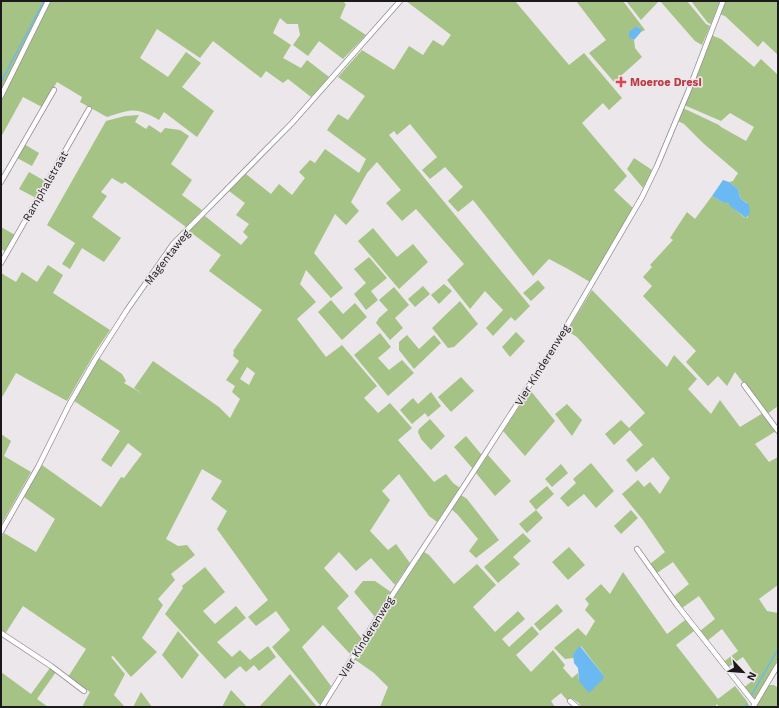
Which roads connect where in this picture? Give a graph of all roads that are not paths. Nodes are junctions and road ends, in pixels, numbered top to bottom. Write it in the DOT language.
graph roads {
  1 [pos="48,1"];
  2 [pos="400,1"];
  3 [pos="723,1"];
  4 [pos="54,90"];
  5 [pos="1,96"];
  6 [pos="89,109"];
  7 [pos="1,182"];
  8 [pos="1,263"];
  9 [pos="744,385"];
  10 [pos="778,431"];
  11 [pos="1,532"];
  12 [pos="637,549"];
  13 [pos="1,633"];
  14 [pos="778,664"];
  15 [pos="84,691"];
  16 [pos="570,700"];
  17 [pos="754,705"];
  18 [pos="322,707"];
  19 [pos="577,707"];
  1 -- 5 [label="street"];
  2 -- 11 [label="street, Magentaweg"];
  3 -- 18 [label="street, Vier Kinderenweg"];
  4 -- 7 [label="street"];
  6 -- 8 [label="street, Ramphalstraat"];
  9 -- 10 [label="street"];
  12 -- 17 [label="street"];
  13 -- 15 [label="street"];
  14 -- 17 [label="street"];
  16 -- 19 [label="street"];
}
